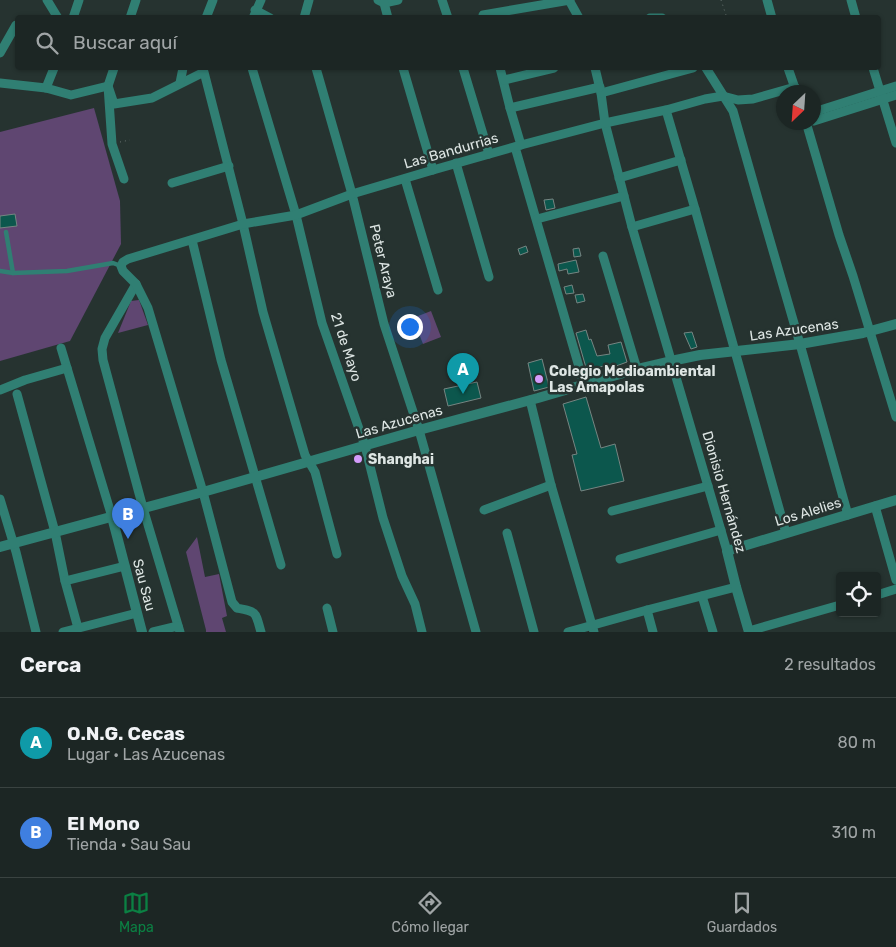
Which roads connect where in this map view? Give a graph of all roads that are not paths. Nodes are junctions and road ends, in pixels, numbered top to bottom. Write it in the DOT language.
graph roads {
  1 [pos="47,0"];
  2 [pos="80,0"];
  3 [pos="136,0"];
  4 [pos="213,0"];
  5 [pos="261,0"];
  6 [pos="308,0"];
  7 [pos="398,0"];
  8 [pos="442,0"];
  9 [pos="569,0"];
  10 [pos="767,0"];
  11 [pos="851,0"];
  12 [pos="381,2"];
  13 [pos="254,14"];
  14 [pos="483,14"];
  15 [pos="56,15"];
  16 [pos="74,15"];
  17 [pos="131,15"];
  18 [pos="207,15"];
  19 [pos="305,15"];
  20 [pos="387,15"];
  21 [pos="447,15"];
  22 [pos="577,15"];
  23 [pos="771,15"];
  24 [pos="855,15"];
  25 [pos="15,27"];
  26 [pos="0,53"];
  27 [pos="53,70"];
  28 [pos="113,70"];
  29 [pos="183,70"];
  30 [pos="253,70"];
  31 [pos="317,70"];
  32 [pos="404,70"];
  33 [pos="464,70"];
  34 [pos="501,70"];
  35 [pos="546,70"];
  36 [pos="595,70"];
  37 [pos="685,70"];
  38 [pos="707,70"];
  39 [pos="789,70"];
  40 [pos="874,70"];
  41 [pos="504,80"];
  42 [pos="0,83"];
  43 [pos="180,83"];
  44 [pos="793,85"];
  45 [pos="108,86"];
  46 [pos="896,86"];
  47 [pos="46,88"];
  48 [pos="600,90"];
  49 [pos="776,95"];
  50 [pos="881,95"];
  51 [pos="896,95"];
  52 [pos="723,96"];
  53 [pos="510,108"];
  54 [pos="666,110"];
  55 [pos="821,110"];
  56 [pos="821,118"];
  57 [pos="605,123"];
  58 [pos="811,130"];
  59 [pos="896,143"];
  60 [pos="518,146"];
  61 [pos="489,154"];
  62 [pos="681,160"];
  63 [pos="456,163"];
  64 [pos="229,166"];
  65 [pos="433,170"];
  66 [pos="619,178"];
  67 [pos="124,179"];
  68 [pos="405,179"];
  69 [pos="172,183"];
  70 [pos="352,194"];
  71 [pos="624,196"];
  72 [pos="695,209"];
  73 [pos="296,215"];
  74 [pos="537,218"];
  75 [pos="243,224"];
  76 [pos="632,228"];
  77 [pos="6,232"];
  78 [pos="192,240"];
  79 [pos="603,256"];
  80 [pos="121,266"];
  81 [pos="0,271"];
  82 [pos="13,273"];
  83 [pos="489,277"];
  84 [pos="136,284"];
  85 [pos="438,290"];
  86 [pos="896,324"];
  87 [pos="870,331"];
  88 [pos="800,344"];
  89 [pos="60,348"];
  90 [pos="735,351"];
  91 [pos="671,360"];
  92 [pos="67,368"];
  93 [pos="637,369"];
  94 [pos="584,384"];
  95 [pos="0,390"];
  96 [pos="17,394"];
  97 [pos="530,400"];
  98 [pos="896,417"];
  99 [pos="419,430"];
  100 [pos="365,446"];
  101 [pos="308,462"];
  102 [pos="256,476"];
  103 [pos="551,485"];
  104 [pos="708,486"];
  105 [pos="203,492"];
  106 [pos="0,499"];
  107 [pos="896,500"];
  108 [pos="874,506"];
  109 [pos="144,508"];
  110 [pos="484,510"];
  111 [pos="612,511"];
  112 [pos="848,515"];
  113 [pos="112,517"];
  114 [pos="721,530"];
  115 [pos="55,532"];
  116 [pos="507,533"];
  117 [pos="786,533"];
  118 [pos="13,543"];
  119 [pos="0,547"];
  120 [pos="727,551"];
  121 [pos="337,554"];
  122 [pos="620,559"];
  123 [pos="281,565"];
  124 [pos="125,566"];
  125 [pos="896,580"];
  126 [pos="65,581"];
  127 [pos="736,587"];
  128 [pos="896,589"];
  129 [pos="881,594"];
  130 [pos="702,596"];
  131 [pos="836,606"];
  132 [pos="327,608"];
  133 [pos="647,610"];
  134 [pos="137,613"];
  135 [pos="78,628"];
  136 [pos="179,629"];
  137 [pos="593,629"];
  138 [pos="749,631"];
  139 [pos="36,632"];
  140 [pos="63,632"];
  141 [pos="142,632"];
  142 [pos="153,632"];
  143 [pos="260,632"];
  144 [pos="333,632"];
  145 [pos="422,632"];
  146 [pos="476,632"];
  147 [pos="534,632"];
  148 [pos="568,632"];
  149 [pos="653,632"];
  150 [pos="712,632"];
  1 -- 15 [label="street"];
  2 -- 16 [label="street"];
  3 -- 17 [label="street"];
  4 -- 18 [label="street"];
  5 -- 13 [label="street"];
  6 -- 19 [label="street"];
  7 -- 12 [label="street"];
  8 -- 21 [label="street"];
  9 -- 14 [label="street"];
  9 -- 22 [label="street"];
  10 -- 23 [label="street"];
  11 -- 24 [label="street"];
  12 -- 20 [label="street"];
  25 -- 26 [label="street"];
  27 -- 47 [label="street"];
  28 -- 45 [label="street"];
  29 -- 43 [label="street"];
  30 -- 73 [label="street, 21 de Mayo"];
  31 -- 70 [label="street, Peter Araya"];
  32 -- 65 [label="street"];
  33 -- 61 [label="street"];
  34 -- 41 [label="street"];
  35 -- 41 [label="street"];
  36 -- 48 [label="street, Dionisio Hernández"];
  37 -- 48 [label="street"];
  38 -- 52 [label="street"];
  39 -- 44 [label="street"];
  40 -- 50 [label="street"];
  41 -- 53 [label="street"];
  42 -- 47 [label="street"];
  43 -- 45 [label="street"];
  43 -- 64 [label="street"];
  45 -- 47 [label="street"];
  45 -- 67 [label="street"];
  46 -- 50 [label="street"];
  48 -- 53 [label="street"];
  48 -- 57 [label="street, Dionisio Hernández"];
  49 -- 52 [label="street, Las Bandurrias"];
  50 -- 51 [label="street"];
  50 -- 55 [label="street"];
  50 -- 56 [label="street"];
  50 -- 59 [label="street"];
  52 -- 54 [label="street, Las Bandurrias"];
  52 -- 88 [label="street"];
  53 -- 60 [label="street"];
  54 -- 57 [label="street, Las Bandurrias"];
  54 -- 62 [label="street"];
  57 -- 60 [label="street, Las Bandurrias"];
  57 -- 66 [label="street, Dionisio Hernández"];
  58 -- 87 [label="street"];
  60 -- 61 [label="street, Las Bandurrias"];
  60 -- 74 [label="street"];
  61 -- 63 [label="street, Las Bandurrias"];
  62 -- 66 [label="street"];
  62 -- 72 [label="street"];
  63 -- 65 [label="street, Las Bandurrias"];
  63 -- 83 [label="street"];
  64 -- 69 [label="street"];
  64 -- 75 [label="street"];
  65 -- 68 [label="street, Las Bandurrias"];
  66 -- 71 [label="street, Dionisio Hernández"];
  68 -- 70 [label="street, Las Bandurrias"];
  68 -- 85 [label="street"];
  70 -- 73 [label="street, Las Bandurrias"];
  70 -- 99 [label="street, Peter Araya"];
  71 -- 74 [label="street"];
  71 -- 76 [label="street, Dionisio Hernández"];
  72 -- 76 [label="street"];
  72 -- 90 [label="street"];
  73 -- 75 [label="street, Las Bandurrias"];
  73 -- 100 [label="street, 21 de Mayo"];
  74 -- 94 [label="street"];
  75 -- 78 [label="street, Las Bandurrias"];
  75 -- 101 [label="street"];
  76 -- 91 [label="street, Dionisio Hernández"];
  77 -- 82 [label="lane"];
  78 -- 80 [label="street, Las Bandurrias"];
  78 -- 102 [label="street"];
  79 -- 93 [label="street"];
  80 -- 82 [label="lane"];
  80 -- 84 [label="street"];
  81 -- 82 [label="lane"];
  84 -- 105 [label="street"];
  84 -- 109 [label="street"];
  86 -- 87 [label="street, Las Azucenas"];
  87 -- 88 [label="street, Las Azucenas"];
  87 -- 98 [label="street"];
  88 -- 90 [label="street, Las Azucenas"];
  88 -- 112 [label="street"];
  89 -- 92 [label="street"];
  90 -- 91 [label="street, Las Azucenas"];
  90 -- 117 [label="street"];
  91 -- 93 [label="street, Las Azucenas"];
  91 -- 104 [label="street, Dionisio Hernández"];
  92 -- 95 [label="street"];
  92 -- 113 [label="street"];
  93 -- 94 [label="street, Las Azucenas"];
  94 -- 97 [label="street, Las Azucenas"];
  96 -- 115 [label="street"];
  97 -- 99 [label="street, Las Azucenas"];
  97 -- 103 [label="street"];
  99 -- 100 [label="street, Las Azucenas"];
  99 -- 146 [label="street, Peter Araya"];
  100 -- 101 [label="street, Las Azucenas"];
  100 -- 145 [label="street, 21 de Mayo"];
  101 -- 102 [label="street, Las Azucenas"];
  101 -- 121 [label="street"];
  102 -- 105 [label="street, Las Azucenas"];
  102 -- 123 [label="street"];
  103 -- 110 [label="street"];
  103 -- 137 [label="street"];
  104 -- 111 [label="street"];
  104 -- 114 [label="street, Dionisio Hernández"];
  105 -- 109 [label="street, Las Azucenas"];
  105 -- 143 [label="street"];
  106 -- 118 [label="street"];
  107 -- 108 [label="street, Los Alelies"];
  108 -- 112 [label="street, Los Alelies"];
  108 -- 125 [label="street"];
  109 -- 113 [label="street, Las Azucenas"];
  109 -- 136 [label="street"];
  112 -- 117 [label="street, Los Alelies"];
  113 -- 115 [label="street, Las Azucenas"];
  113 -- 124 [label="street, Sau Sau"];
  114 -- 120 [label="street, Dionisio Hernández"];
  114 -- 122 [label="street"];
  115 -- 118 [label="street, Las Azucenas"];
  115 -- 126 [label="street"];
  116 -- 147 [label="street"];
  117 -- 120 [label="street, Los Alelies"];
  118 -- 119 [label="street, Las Azucenas"];
  118 -- 139 [label="street"];
  120 -- 127 [label="street, Dionisio Hernández"];
  124 -- 126 [label="street"];
  124 -- 134 [label="street, Sau Sau"];
  126 -- 135 [label="street"];
  127 -- 130 [label="street"];
  127 -- 138 [label="street, Dionisio Hernández"];
  128 -- 129 [label="street"];
  130 -- 133 [label="street"];
  130 -- 150 [label="street"];
  131 -- 138 [label="street"];
  132 -- 144 [label="street"];
  133 -- 137 [label="street"];
  133 -- 149 [label="street"];
  134 -- 135 [label="street"];
  134 -- 141 [label="street, Sau Sau"];
  135 -- 140 [label="street"];
  136 -- 142 [label="street"];
  137 -- 148 [label="street"];
}
